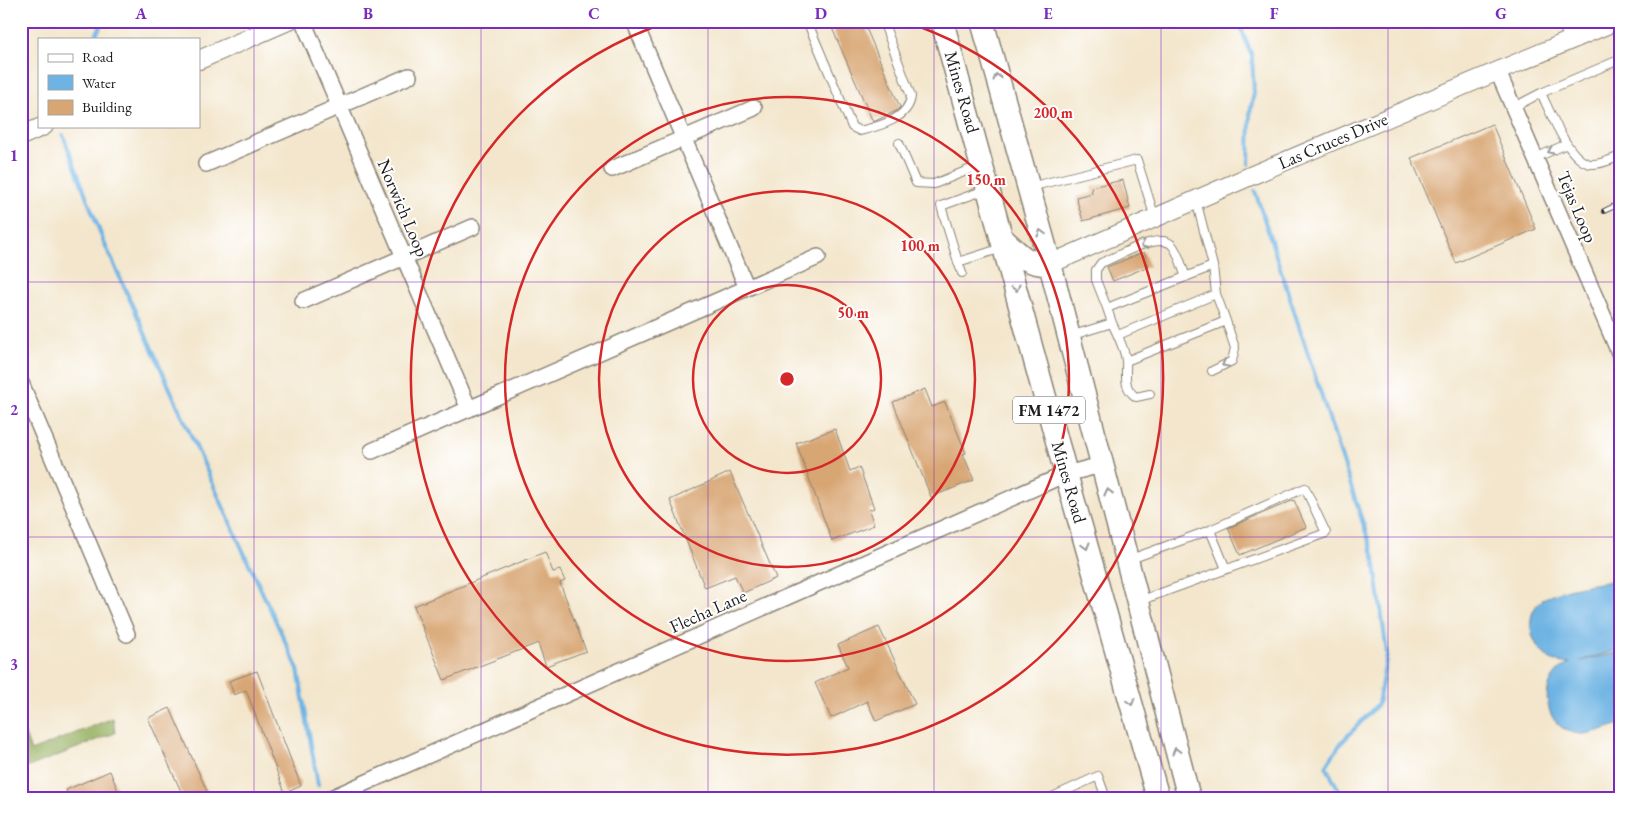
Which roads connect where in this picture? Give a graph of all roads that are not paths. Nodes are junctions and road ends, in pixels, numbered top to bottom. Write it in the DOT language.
graph roads {
  1 [pos="288,21"];
  2 [pos="303,21"];
  3 [pos="634,21"];
  4 [pos="807,21"];
  5 [pos="883,21"];
  6 [pos="942,21"];
  7 [pos="982,21"];
  8 [pos="1562,21"];
  9 [pos="1616,21"];
  10 [pos="1569,42"];
  11 [pos="1621,59"];
  12 [pos="200,60"];
  13 [pos="1498,72"];
  14 [pos="409,76"];
  15 [pos="1541,93"];
  16 [pos="340,106"];
  17 [pos="1514,107"];
  18 [pos="754,108"];
  19 [pos="39,128"];
  20 [pos="21,136"];
  21 [pos="684,138"];
  22 [pos="899,143"];
  23 [pos="1567,144"];
  24 [pos="1621,156"];
  25 [pos="1535,158"];
  26 [pos="206,164"];
  27 [pos="982,165"];
  28 [pos="612,169"];
  29 [pos="1028,187"];
  30 [pos="989,189"];
  31 [pos="1196,200"];
  32 [pos="1155,218"];
  33 [pos="473,227"];
  34 [pos="1004,243"];
  35 [pos="404,257"];
  36 [pos="818,257"];
  37 [pos="958,262"];
  38 [pos="1050,264"];
  39 [pos="1213,266"];
  40 [pos="962,273"];
  41 [pos="1186,277"];
  42 [pos="747,288"];
  43 [pos="1216,294"];
  44 [pos="302,301"];
  45 [pos="1107,308"];
  46 [pos="1226,321"];
  47 [pos="1112,323"];
  48 [pos="1118,335"];
  49 [pos="1068,337"];
  50 [pos="1621,357"];
  51 [pos="1126,361"];
  52 [pos="1212,371"];
  53 [pos="21,383"];
  54 [pos="1150,394"];
  55 [pos="469,409"];
  56 [pos="372,451"];
  57 [pos="1101,465"];
  58 [pos="1066,474"];
  59 [pos="1210,530"];
  60 [pos="1126,561"];
  61 [pos="1226,569"];
  62 [pos="1137,602"];
  63 [pos="127,634"];
  64 [pos="332,798"];
  65 [pos="1050,798"];
  66 [pos="1106,798"];
  67 [pos="1158,798"];
  68 [pos="1189,798"];
  1 -- 12 [label="street"];
  2 -- 16 [label="street, Norwich Loop"];
  3 -- 21 [label="street"];
  4 -- 5 [label="lane"];
  6 -- 27 [label="main road, Mines Road / FM 1472"];
  29 -- 7 [label="main road, Mines Road / FM 1472, one-way"];
  8 -- 10 [label="lane"];
  9 -- 10 [label="street, Las Cruces Drive"];
  10 -- 13 [label="street, Las Cruces Drive"];
  11 -- 15 [label="lane"];
  13 -- 17 [label="street, Tejas Loop"];
  13 -- 31 [label="street, Las Cruces Drive"];
  14 -- 16 [label="street"];
  15 -- 17 [label="lane"];
  15 -- 23 [label="lane"];
  16 -- 26 [label="street"];
  16 -- 35 [label="street, Norwich Loop"];
  17 -- 25 [label="street, Tejas Loop"];
  18 -- 21 [label="street"];
  19 -- 20 [label="street"];
  21 -- 28 [label="street"];
  21 -- 42 [label="street"];
  22 -- 27 [label="lane"];
  23 -- 24 [label="lane"];
  23 -- 25 [label="lane, one-way"];
  25 -- 50 [label="street, Tejas Loop"];
  27 -- 30 [label="main road, Mines Road / FM 1472"];
  29 -- 32 [label="lane"];
  38 -- 29 [label="main road, Mines Road / FM 1472, one-way"];
  30 -- 34 [label="main road, Mines Road / FM 1472"];
  30 -- 37 [label="lane"];
  31 -- 32 [label="street, Las Cruces Drive"];
  31 -- 39 [label="lane"];
  32 -- 38 [label="street, Las Cruces Drive"];
  33 -- 35 [label="street"];
  34 -- 37 [label="lane"];
  34 -- 38 [label="main road"];
  34 -- 58 [label="main road, Mines Road / FM 1472, one-way"];
  35 -- 44 [label="street"];
  35 -- 55 [label="street, Norwich Loop"];
  36 -- 42 [label="street"];
  37 -- 40 [label="lane"];
  38 -- 49 [label="main road, Mines Road / FM 1472"];
  39 -- 41 [label="lane"];
  39 -- 43 [label="lane"];
  41 -- 45 [label="lane"];
  41 -- 45 [label="lane, one-way"];
  42 -- 55 [label="street"];
  43 -- 46 [label="lane"];
  43 -- 48 [label="lane"];
  45 -- 47 [label="lane"];
  46 -- 51 [label="lane"];
  46 -- 52 [label="lane, one-way"];
  47 -- 48 [label="lane"];
  47 -- 49 [label="lane"];
  48 -- 51 [label="lane"];
  49 -- 57 [label="main road, Mines Road / FM 1472"];
  51 -- 54 [label="lane"];
  53 -- 63 [label="street"];
  55 -- 56 [label="street"];
  57 -- 58 [label="street, Flecha Lane"];
  60 -- 57 [label="main road, Mines Road / FM 1472, one-way"];
  58 -- 64 [label="street, Flecha Lane"];
  58 -- 67 [label="main road, Mines Road / FM 1472, one-way"];
  59 -- 60 [label="lane"];
  59 -- 61 [label="lane"];
  59 -- 61 [label="lane"];
  60 -- 62 [label="main road, Mines Road / FM 1472"];
  61 -- 62 [label="lane"];
  68 -- 62 [label="main road, Mines Road / FM 1472, one-way"];
  65 -- 66 [label="lane"];
}
